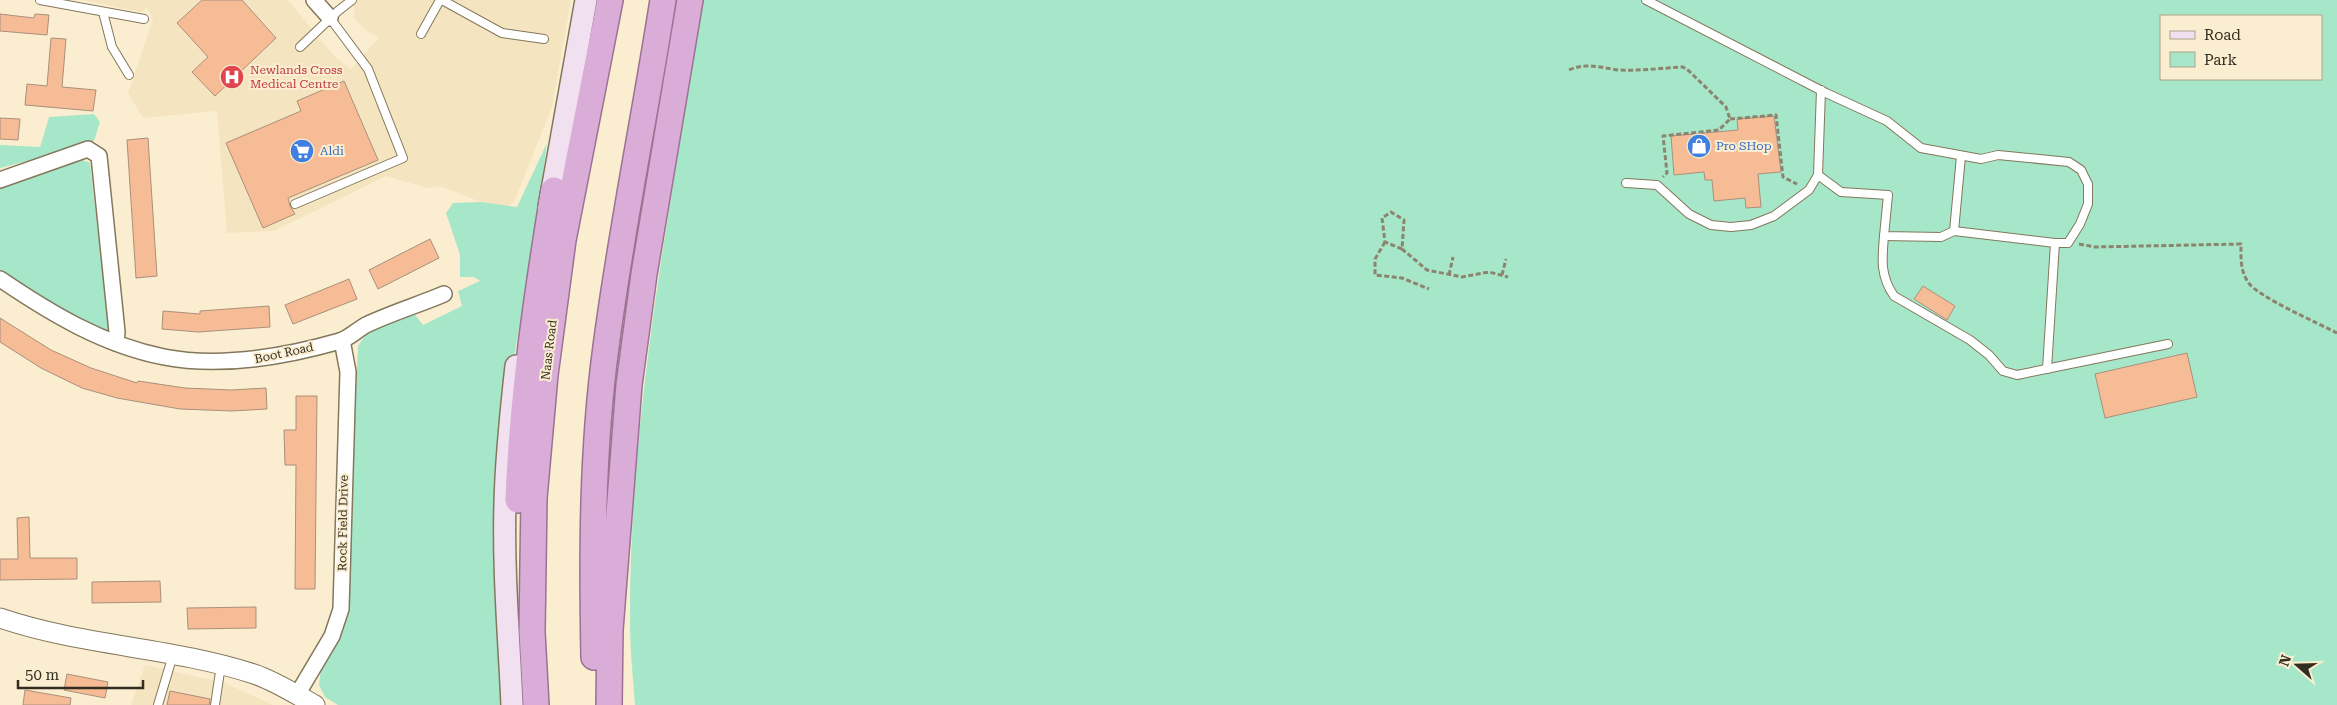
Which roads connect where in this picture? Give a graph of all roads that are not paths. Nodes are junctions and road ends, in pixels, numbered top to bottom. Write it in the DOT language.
graph roads {
  1 [pos="40,0"];
  2 [pos="314,0"];
  3 [pos="352,0"];
  4 [pos="441,0"];
  5 [pos="586,0"];
  6 [pos="610,0"];
  7 [pos="663,0"];
  8 [pos="690,0"];
  9 [pos="1646,0"];
  10 [pos="103,12"];
  11 [pos="330,18"];
  12 [pos="144,19"];
  13 [pos="421,34"];
  14 [pos="544,39"];
  15 [pos="300,47"];
  16 [pos="129,75"];
  17 [pos="1820,90"];
  18 [pos="1961,156"];
  19 [pos="1818,175"];
  20 [pos="0,180"];
  21 [pos="1626,183"];
  22 [pos="554,190"];
  23 [pos="295,204"];
  24 [pos="1954,231"];
  25 [pos="1884,236"];
  26 [pos="2055,243"];
  27 [pos="0,279"];
  28 [pos="444,294"];
  29 [pos="342,340"];
  30 [pos="116,344"];
  31 [pos="2168,344"];
  32 [pos="2047,369"];
  33 [pos="0,618"];
  34 [pos="173,655"];
  35 [pos="221,665"];
  36 [pos="297,694"];
  37 [pos="158,705"];
  38 [pos="215,705"];
  39 [pos="315,705"];
  40 [pos="512,705"];
  41 [pos="526,705"];
  42 [pos="536,705"];
  43 [pos="597,705"];
  44 [pos="610,705"];
  1 -- 10 [label="lane"];
  2 -- 11 [label="street"];
  3 -- 11 [label="lane"];
  4 -- 13 [label="lane"];
  4 -- 14 [label="lane"];
  5 -- 22 [label="main road"];
  6 -- 42 [label="highway, Naas Road"];
  7 -- 43 [label="highway"];
  8 -- 44 [label="highway"];
  9 -- 17 [label="lane"];
  10 -- 12 [label="lane"];
  10 -- 16 [label="lane"];
  11 -- 15 [label="lane"];
  11 -- 23 [label="lane"];
  17 -- 18 [label="lane"];
  17 -- 19 [label="lane"];
  18 -- 24 [label="lane"];
  18 -- 26 [label="lane"];
  19 -- 21 [label="lane"];
  19 -- 25 [label="lane"];
  20 -- 30 [label="street"];
  22 -- 40 [label="main road"];
  22 -- 41 [label="highway"];
  24 -- 25 [label="lane"];
  24 -- 26 [label="lane"];
  25 -- 32 [label="lane"];
  26 -- 32 [label="lane"];
  27 -- 30 [label="street, Boot Road"];
  28 -- 29 [label="street, Boot Road"];
  29 -- 30 [label="street, Boot Road"];
  29 -- 36 [label="street, Rock Field Drive"];
  31 -- 32 [label="lane"];
  33 -- 34 [label="street"];
  34 -- 35 [label="street"];
  34 -- 37 [label="lane"];
  35 -- 36 [label="street"];
  35 -- 38 [label="lane"];
  36 -- 39 [label="street"];
}
